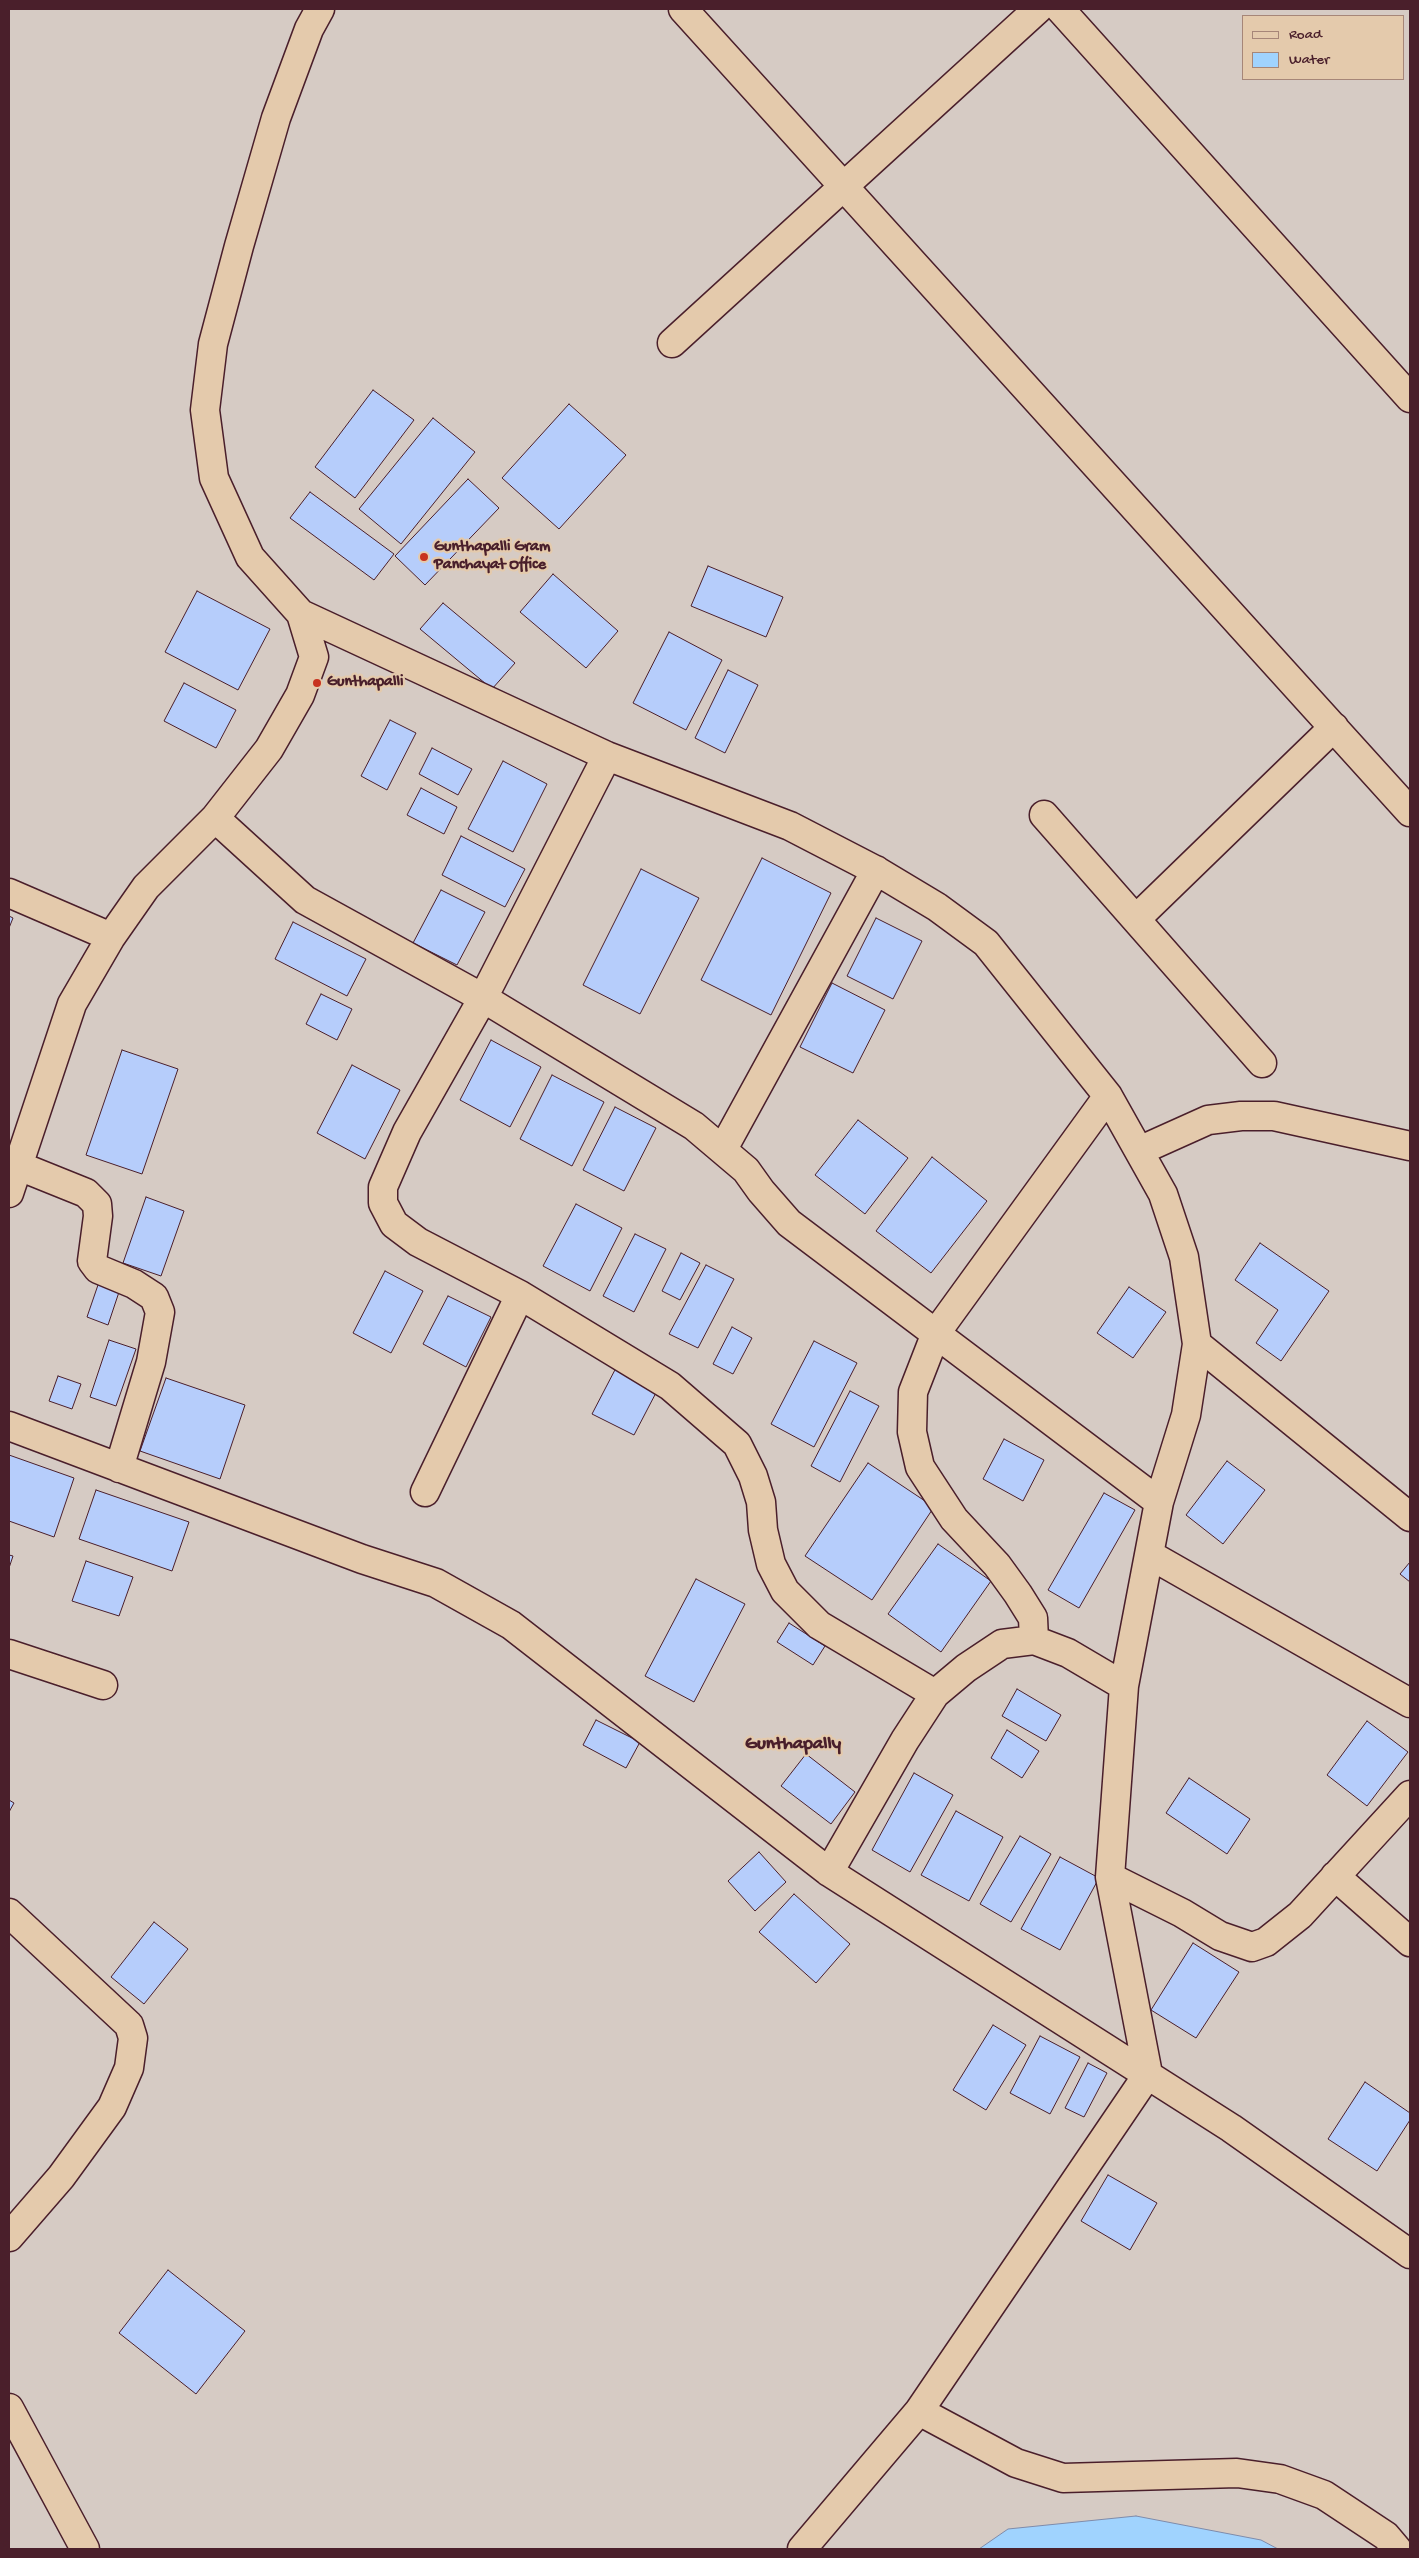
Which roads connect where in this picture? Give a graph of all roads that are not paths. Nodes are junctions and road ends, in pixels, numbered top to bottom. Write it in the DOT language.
graph roads {
  1 [pos="320,9"];
  2 [pos="683,9"];
  3 [pos="1038,9"];
  4 [pos="1060,9"];
  5 [pos="844,186"];
  6 [pos="672,343"];
  7 [pos="1410,398"];
  8 [pos="301,614"];
  9 [pos="1334,727"];
  10 [pos="607,756"];
  11 [pos="1410,812"];
  12 [pos="1044,815"];
  13 [pos="212,821"];
  14 [pos="876,870"];
  15 [pos="9,893"];
  16 [pos="1136,919"];
  17 [pos="111,937"];
  18 [pos="483,998"];
  19 [pos="1262,1063"];
  20 [pos="1108,1096"];
  21 [pos="1410,1146"];
  22 [pos="723,1149"];
  23 [pos="1139,1151"];
  24 [pos="14,1164"];
  25 [pos="9,1193"];
  26 [pos="520,1295"];
  27 [pos="936,1333"];
  28 [pos="1197,1344"];
  29 [pos="9,1426"];
  30 [pos="119,1468"];
  31 [pos="425,1492"];
  32 [pos="1158,1502"];
  33 [pos="1410,1517"];
  34 [pos="1150,1555"];
  35 [pos="1034,1640"];
  36 [pos="9,1654"];
  37 [pos="103,1685"];
  38 [pos="1124,1686"];
  39 [pos="935,1694"];
  40 [pos="1410,1703"];
  41 [pos="1410,1795"];
  42 [pos="829,1872"];
  43 [pos="1334,1876"];
  44 [pos="1110,1877"];
  45 [pos="9,1913"];
  46 [pos="1410,1942"];
  47 [pos="1148,2074"];
  48 [pos="9,2237"];
  49 [pos="1410,2254"];
  50 [pos="9,2408"];
  51 [pos="919,2411"];
  52 [pos="85,2549"];
  53 [pos="802,2549"];
  54 [pos="1397,2549"];
  1 -- 8 [label="street"];
  2 -- 5 [label="street"];
  3 -- 5 [label="street"];
  4 -- 7 [label="street"];
  5 -- 6 [label="street"];
  5 -- 9 [label="street"];
  8 -- 10 [label="street"];
  8 -- 13 [label="street"];
  9 -- 11 [label="street"];
  9 -- 16 [label="street"];
  10 -- 14 [label="street"];
  10 -- 18 [label="street"];
  12 -- 16 [label="street"];
  13 -- 17 [label="street"];
  13 -- 18 [label="street"];
  14 -- 20 [label="street"];
  14 -- 22 [label="street"];
  15 -- 17 [label="street"];
  16 -- 19 [label="street"];
  17 -- 24 [label="street"];
  18 -- 22 [label="street"];
  18 -- 26 [label="street"];
  20 -- 23 [label="street"];
  20 -- 27 [label="street"];
  21 -- 23 [label="street"];
  22 -- 27 [label="street"];
  23 -- 28 [label="street"];
  24 -- 25 [label="street"];
  24 -- 30 [label="street"];
  26 -- 31 [label="street"];
  26 -- 39 [label="street"];
  27 -- 32 [label="street"];
  27 -- 35 [label="street"];
  28 -- 32 [label="street"];
  28 -- 33 [label="street"];
  29 -- 30 [label="street"];
  30 -- 42 [label="street"];
  32 -- 34 [label="street"];
  34 -- 38 [label="street"];
  34 -- 40 [label="street"];
  35 -- 38 [label="street"];
  35 -- 39 [label="street"];
  36 -- 37 [label="street"];
  38 -- 44 [label="street"];
  39 -- 42 [label="street"];
  41 -- 43 [label="street"];
  42 -- 47 [label="street"];
  43 -- 44 [label="street"];
  43 -- 46 [label="street"];
  44 -- 47 [label="street"];
  45 -- 48 [label="street"];
  47 -- 49 [label="street"];
  47 -- 51 [label="street"];
  50 -- 52 [label="street"];
  51 -- 53 [label="street"];
  51 -- 54 [label="street"];
}
